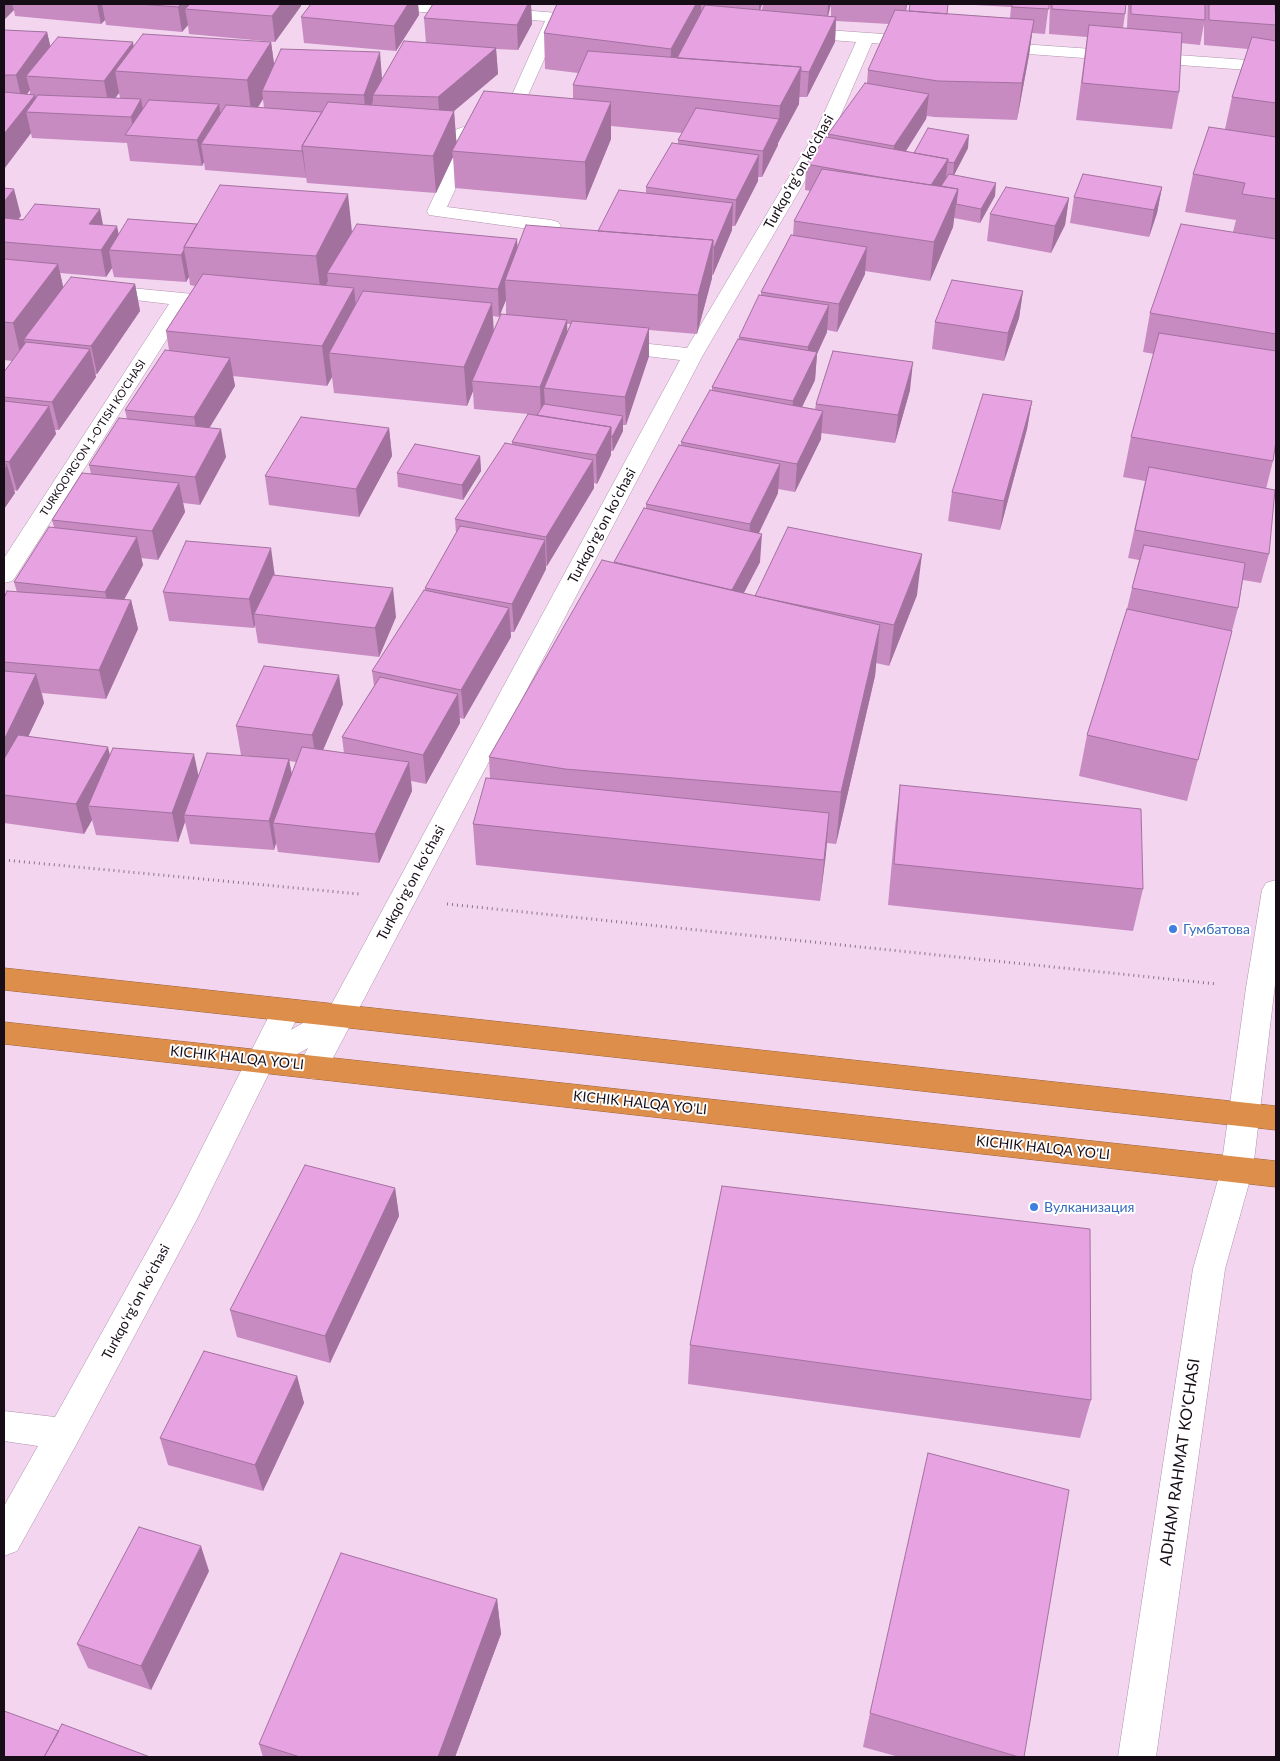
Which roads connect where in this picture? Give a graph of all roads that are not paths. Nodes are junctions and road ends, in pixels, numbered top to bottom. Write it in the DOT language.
graph roads {
  1 [pos="382,4"];
  2 [pos="523,9"];
  3 [pos="555,16"];
  4 [pos="603,20"];
  5 [pos="778,32"];
  6 [pos="866,38"];
  7 [pos="895,40"];
  8 [pos="973,46"];
  9 [pos="1276,67"];
  10 [pos="474,130"];
  11 [pos="400,135"];
  12 [pos="551,226"];
  13 [pos="83,290"];
  14 [pos="182,299"];
  15 [pos="241,305"];
  16 [pos="594,344"];
  17 [pos="693,355"];
  18 [pos="4,576"];
  19 [pos="1276,890"];
  20 [pos="4,978"];
  21 [pos="286,1010"];
  22 [pos="341,1015"];
  23 [pos="4,1032"];
  24 [pos="261,1061"];
  25 [pos="313,1067"];
  26 [pos="1243,1114"];
  27 [pos="1276,1118"];
  28 [pos="1237,1169"];
  29 [pos="1276,1174"];
  30 [pos="4,1426"];
  31 [pos="64,1434"];
  32 [pos="4,1539"];
  33 [pos="1137,1757"];
  1 -- 2 [label="street"];
  2 -- 3 [label="street"];
  3 -- 4 [label="street"];
  3 -- 10 [label="street"];
  5 -- 6 [label="street"];
  6 -- 7 [label="street"];
  6 -- 17 [label="street, Turkqoʻrgʻon koʻchasi"];
  8 -- 9 [label="street"];
  10 -- 11 [label="street"];
  10 -- 12 [label="street"];
  13 -- 14 [label="street"];
  14 -- 15 [label="street"];
  14 -- 18 [label="street, TURKQO'RG'ON 1-O'TISH KO'CHASI"];
  16 -- 17 [label="street"];
  17 -- 22 [label="street, Turkqoʻrgʻon koʻchasi"];
  19 -- 26 [label="street"];
  20 -- 21 [label="highway"];
  21 -- 22 [label="highway"];
  21 -- 24 [label="street, Turkqoʻrgʻon koʻchasi"];
  22 -- 24 [label="street"];
  22 -- 25 [label="street, Turkqoʻrgʻon koʻchasi"];
  22 -- 26 [label="highway"];
  23 -- 24 [label="highway, KICHIK HALQA YO'LI"];
  24 -- 25 [label="highway, KICHIK HALQA YO'LI"];
  24 -- 31 [label="street, Turkqoʻrgʻon koʻchasi"];
  25 -- 28 [label="highway, KICHIK HALQA YO'LI"];
  26 -- 27 [label="highway"];
  26 -- 28 [label="street, ADHAM RAHMAT KO'CHASI"];
  28 -- 29 [label="highway, KICHIK HALQA YO'LI"];
  28 -- 33 [label="street, ADHAM RAHMAT KO'CHASI"];
  30 -- 31 [label="street"];
  31 -- 32 [label="street, Turkqoʻrgʻon koʻchasi"];
}
